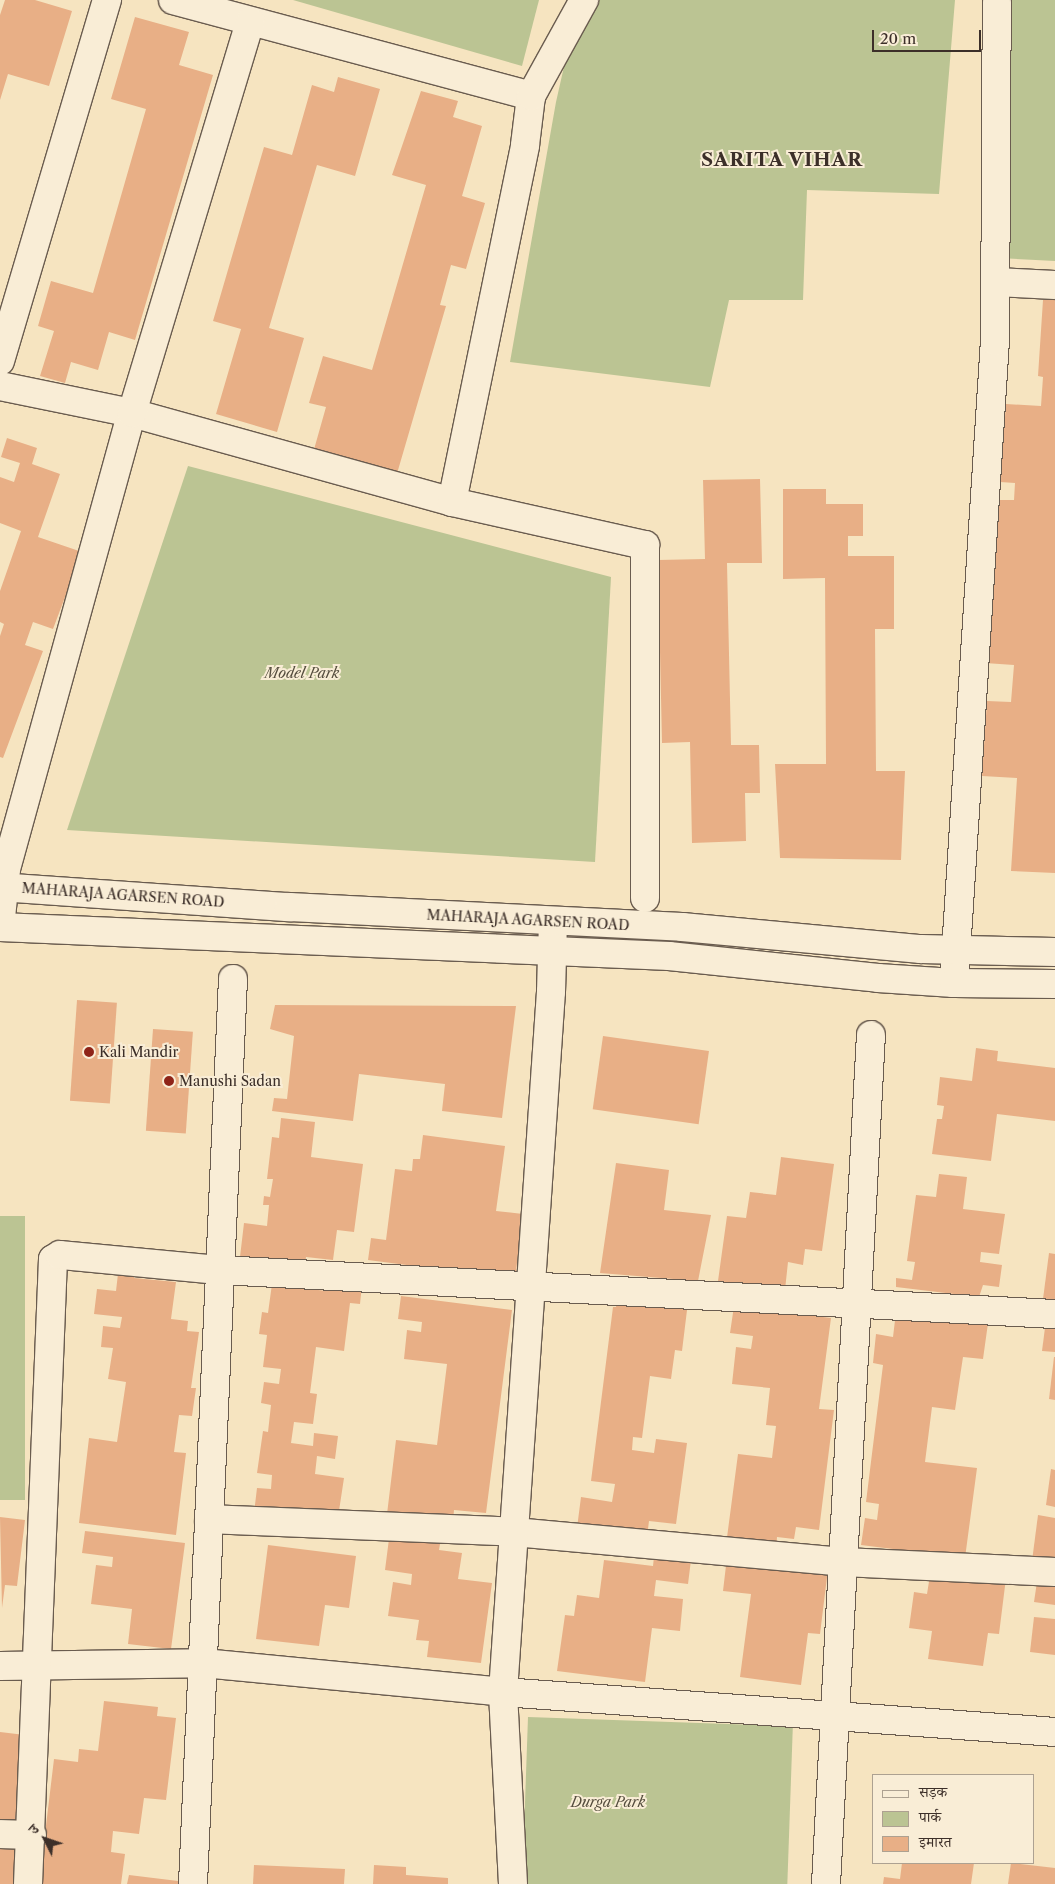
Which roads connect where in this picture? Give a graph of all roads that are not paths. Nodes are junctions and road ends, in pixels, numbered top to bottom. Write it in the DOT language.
graph roads {
  1 [pos="107,0"];
  2 [pos="173,0"];
  3 [pos="584,0"];
  4 [pos="997,2"];
  5 [pos="250,21"];
  6 [pos="531,96"];
  7 [pos="996,282"];
  8 [pos="1055,285"];
  9 [pos="0,361"];
  10 [pos="0,386"];
  11 [pos="132,413"];
  12 [pos="452,502"];
  13 [pos="2,887"];
  14 [pos="645,898"];
  15 [pos="190,900"];
  16 [pos="553,922"];
  17 [pos="0,927"];
  18 [pos="187,934"];
  19 [pos="552,949"];
  20 [pos="957,951"];
  21 [pos="1055,952"];
  22 [pos="233,979"];
  23 [pos="954,983"];
  24 [pos="1055,984"];
  25 [pos="871,1035"];
  26 [pos="220,1270"];
  27 [pos="531,1286"];
  28 [pos="857,1304"];
  29 [pos="1055,1314"];
  30 [pos="209,1519"];
  31 [pos="514,1532"];
  32 [pos="843,1562"];
  33 [pos="1055,1572"];
  34 [pos="203,1663"];
  35 [pos="0,1666"];
  36 [pos="38,1666"];
  37 [pos="503,1692"];
  38 [pos="835,1718"];
  39 [pos="1055,1732"];
  40 [pos="0,1834"];
  41 [pos="32,1835"];
  42 [pos="28,1884"];
  43 [pos="193,1884"];
  44 [pos="513,1884"];
  45 [pos="826,1884"];
  1 -- 9 [label="street"];
  2 -- 5 [label="street"];
  3 -- 6 [label="street"];
  4 -- 7 [label="street"];
  5 -- 6 [label="street"];
  5 -- 11 [label="street"];
  6 -- 12 [label="street"];
  7 -- 8 [label="street"];
  7 -- 20 [label="street"];
  10 -- 11 [label="street"];
  11 -- 12 [label="street"];
  11 -- 13 [label="street"];
  12 -- 14 [label="street"];
  13 -- 15 [label="street, MAHARAJA AGARSEN ROAD"];
  13 -- 17 [label="street"];
  15 -- 16 [label="street, MAHARAJA AGARSEN ROAD"];
  15 -- 18 [label="street"];
  16 -- 19 [label="street"];
  16 -- 20 [label="street, MAHARAJA AGARSEN ROAD"];
  17 -- 18 [label="street, MAHARAJA AGARSEN ROAD"];
  18 -- 19 [label="street, MAHARAJA AGARSEN ROAD"];
  19 -- 23 [label="street, MAHARAJA AGARSEN ROAD"];
  19 -- 27 [label="street"];
  20 -- 21 [label="street, MAHARAJA AGARSEN ROAD"];
  20 -- 23 [label="street"];
  22 -- 26 [label="street"];
  23 -- 24 [label="street, MAHARAJA AGARSEN ROAD"];
  25 -- 28 [label="street"];
  26 -- 27 [label="street"];
  26 -- 30 [label="street"];
  26 -- 36 [label="street"];
  27 -- 28 [label="street"];
  27 -- 31 [label="street"];
  28 -- 29 [label="street"];
  28 -- 32 [label="street"];
  30 -- 31 [label="street"];
  30 -- 34 [label="street"];
  31 -- 32 [label="street"];
  31 -- 37 [label="street"];
  32 -- 33 [label="street"];
  32 -- 38 [label="street"];
  34 -- 36 [label="street"];
  34 -- 37 [label="street"];
  34 -- 43 [label="street"];
  35 -- 36 [label="street"];
  36 -- 41 [label="street"];
  37 -- 38 [label="street"];
  37 -- 44 [label="street"];
  38 -- 39 [label="street"];
  38 -- 45 [label="street"];
  40 -- 41 [label="street"];
  41 -- 42 [label="street"];
}
